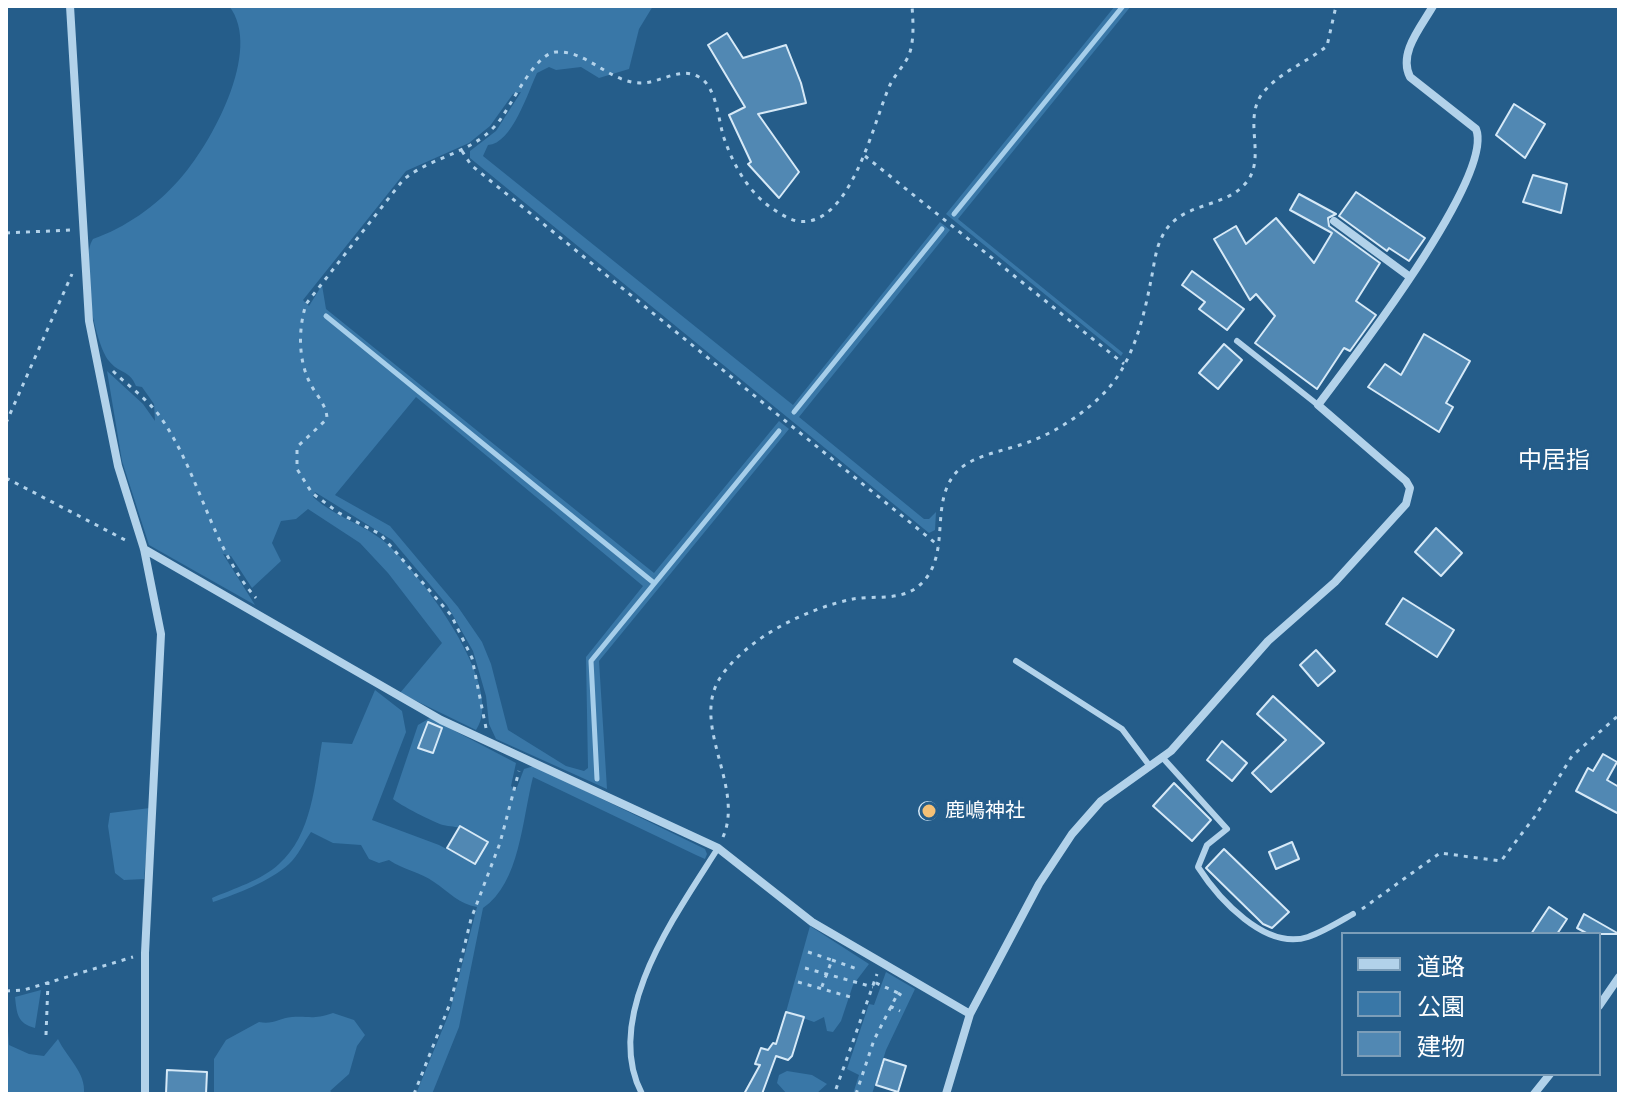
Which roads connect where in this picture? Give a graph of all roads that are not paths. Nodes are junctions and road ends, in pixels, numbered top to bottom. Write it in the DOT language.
graph roads {
  1 [pos="70,6"];
  2 [pos="1433,6"];
  3 [pos="1334,221"];
  4 [pos="1410,277"];
  5 [pos="1237,341"];
  6 [pos="1318,405"];
  7 [pos="144,549"];
  8 [pos="1016,661"];
  9 [pos="1162,757"];
  10 [pos="1149,765"];
  11 [pos="718,848"];
  12 [pos="1353,914"];
  13 [pos="1619,977"];
  14 [pos="1601,1003"];
  15 [pos="970,1014"];
  16 [pos="1548,1076"];
  17 [pos="145,1094"];
  18 [pos="642,1094"];
  19 [pos="946,1094"];
  20 [pos="1534,1094"];
  1 -- 7 [label="street"];
  2 -- 4 [label="street"];
  3 -- 4 [label="street"];
  4 -- 6 [label="street"];
  5 -- 6 [label="lane"];
  6 -- 9 [label="street"];
  7 -- 11 [label="street"];
  7 -- 17 [label="street"];
  8 -- 10 [label="lane"];
  9 -- 10 [label="street"];
  9 -- 12 [label="lane"];
  10 -- 15 [label="street"];
  11 -- 15 [label="street"];
  11 -- 18 [label="lane"];
  13 -- 14 [label="street"];
  15 -- 19 [label="street"];
  16 -- 20 [label="street"];
}
